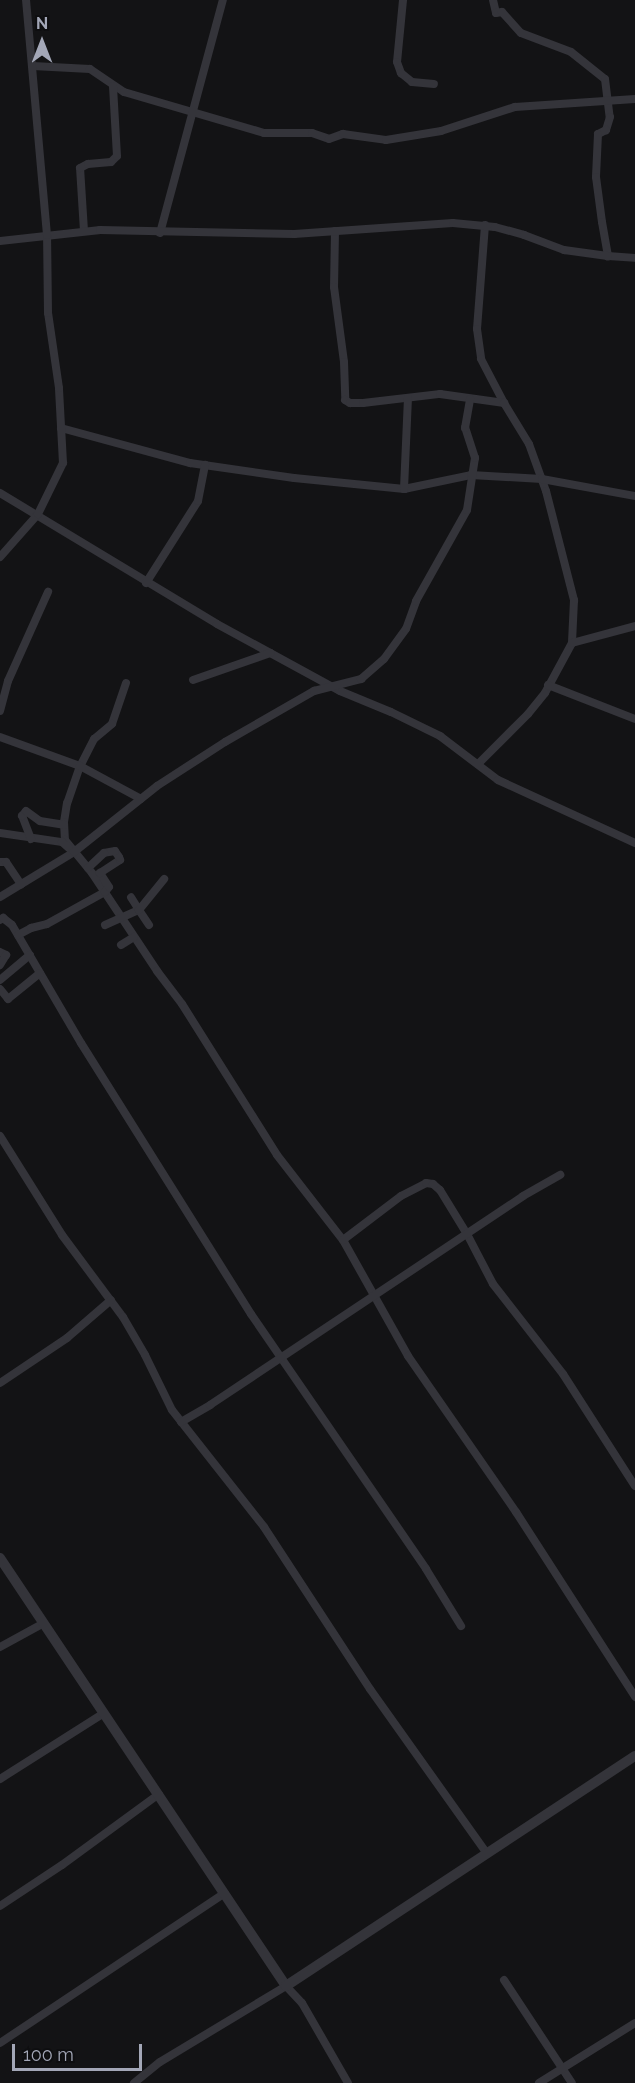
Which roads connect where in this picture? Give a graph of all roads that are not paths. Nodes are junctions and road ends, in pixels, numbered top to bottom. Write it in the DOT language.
graph roads {
  1 [pos="26,0"];
  2 [pos="223,0"];
  3 [pos="403,0"];
  4 [pos="493,0"];
  5 [pos="33,66"];
  6 [pos="434,84"];
  7 [pos="113,86"];
  8 [pos="635,99"];
  9 [pos="608,102"];
  10 [pos="192,112"];
  11 [pos="485,225"];
  12 [pos="84,231"];
  13 [pos="335,231"];
  14 [pos="160,233"];
  15 [pos="47,235"];
  16 [pos="0,241"];
  17 [pos="608,256"];
  18 [pos="633,260"];
  19 [pos="408,398"];
  20 [pos="470,399"];
  21 [pos="504,403"];
  22 [pos="61,428"];
  23 [pos="205,465"];
  24 [pos="471,475"];
  25 [pos="542,479"];
  26 [pos="405,489"];
  27 [pos="0,493"];
  28 [pos="635,496"];
  29 [pos="38,514"];
  30 [pos="0,557"];
  31 [pos="146,583"];
  32 [pos="48,592"];
  33 [pos="635,626"];
  34 [pos="572,643"];
  35 [pos="270,653"];
  36 [pos="193,680"];
  37 [pos="126,683"];
  38 [pos="548,685"];
  39 [pos="334,687"];
  40 [pos="0,711"];
  41 [pos="635,719"];
  42 [pos="0,737"];
  43 [pos="478,764"];
  44 [pos="80,766"];
  45 [pos="141,799"];
  46 [pos="64,825"];
  47 [pos="0,833"];
  48 [pos="32,839"];
  49 [pos="635,843"];
  50 [pos="74,852"];
  51 [pos="0,862"];
  52 [pos="88,868"];
  53 [pos="164,879"];
  54 [pos="21,884"];
  55 [pos="105,892"];
  56 [pos="0,897"];
  57 [pos="131,897"];
  58 [pos="139,910"];
  59 [pos="121,916"];
  60 [pos="0,920"];
  61 [pos="105,924"];
  62 [pos="149,925"];
  63 [pos="18,935"];
  64 [pos="134,936"];
  65 [pos="121,945"];
  66 [pos="0,952"];
  67 [pos="30,955"];
  68 [pos="0,965"];
  69 [pos="40,973"];
  70 [pos="0,980"];
  71 [pos="0,989"];
  72 [pos="0,1136"];
  73 [pos="560,1175"];
  74 [pos="467,1234"];
  75 [pos="343,1240"];
  76 [pos="372,1296"];
  77 [pos="111,1300"];
  78 [pos="281,1357"];
  79 [pos="0,1383"];
  80 [pos="181,1422"];
  81 [pos="635,1486"];
  82 [pos="0,1557"];
  83 [pos="42,1624"];
  84 [pos="461,1626"];
  85 [pos="0,1647"];
  86 [pos="635,1697"];
  87 [pos="104,1713"];
  88 [pos="635,1756"];
  89 [pos="0,1779"];
  90 [pos="159,1794"];
  91 [pos="486,1852"];
  92 [pos="225,1893"];
  93 [pos="0,1906"];
  94 [pos="504,1980"];
  95 [pos="286,1986"];
  96 [pos="635,2023"];
  97 [pos="0,2043"];
  98 [pos="561,2068"];
  99 [pos="134,2083"];
  100 [pos="348,2083"];
  101 [pos="539,2083"];
  102 [pos="572,2083"];
  1 -- 5 [label="street"];
  2 -- 10 [label="street"];
  3 -- 6 [label="street"];
  4 -- 9 [label="street"];
  5 -- 7 [label="street"];
  5 -- 15 [label="street"];
  7 -- 10 [label="street"];
  7 -- 12 [label="street"];
  8 -- 9 [label="street"];
  9 -- 10 [label="street"];
  9 -- 17 [label="street"];
  10 -- 14 [label="street"];
  11 -- 13 [label="street"];
  11 -- 17 [label="street"];
  11 -- 21 [label="street"];
  12 -- 14 [label="street"];
  12 -- 15 [label="street"];
  13 -- 14 [label="street"];
  13 -- 19 [label="street"];
  15 -- 16 [label="street"];
  15 -- 22 [label="street"];
  17 -- 18 [label="street"];
  19 -- 20 [label="street"];
  19 -- 26 [label="street"];
  20 -- 21 [label="street"];
  20 -- 24 [label="street"];
  21 -- 25 [label="street"];
  22 -- 23 [label="street"];
  22 -- 29 [label="street"];
  23 -- 26 [label="street"];
  23 -- 31 [label="street"];
  24 -- 25 [label="street"];
  24 -- 26 [label="street"];
  24 -- 39 [label="street"];
  25 -- 28 [label="street"];
  25 -- 34 [label="street"];
  27 -- 29 [label="street"];
  29 -- 30 [label="street"];
  29 -- 31 [label="street"];
  31 -- 35 [label="street"];
  32 -- 40 [label="street"];
  33 -- 34 [label="street"];
  34 -- 38 [label="street"];
  35 -- 36 [label="street"];
  35 -- 39 [label="street"];
  37 -- 44 [label="street"];
  38 -- 41 [label="street"];
  38 -- 43 [label="street"];
  39 -- 43 [label="street"];
  39 -- 45 [label="street"];
  42 -- 44 [label="street"];
  43 -- 49 [label="street"];
  44 -- 45 [label="street"];
  44 -- 46 [label="street"];
  45 -- 50 [label="street"];
  46 -- 48 [label="street"];
  46 -- 50 [label="street"];
  47 -- 48 [label="street"];
  48 -- 50 [label="street"];
  50 -- 52 [label="street"];
  50 -- 54 [label="street"];
  51 -- 54 [label="street"];
  52 -- 55 [label="street"];
  52 -- 55 [label="street"];
  53 -- 58 [label="street"];
  54 -- 56 [label="street"];
  55 -- 59 [label="street"];
  55 -- 63 [label="street"];
  57 -- 58 [label="street"];
  58 -- 59 [label="street"];
  58 -- 62 [label="street"];
  59 -- 61 [label="street"];
  59 -- 64 [label="street"];
  60 -- 63 [label="street"];
  63 -- 67 [label="street"];
  64 -- 65 [label="street"];
  64 -- 75 [label="street"];
  66 -- 68 [label="street"];
  67 -- 69 [label="street"];
  67 -- 70 [label="street"];
  69 -- 71 [label="street"];
  69 -- 78 [label="street"];
  72 -- 77 [label="street"];
  73 -- 74 [label="street"];
  74 -- 75 [label="street"];
  74 -- 76 [label="street"];
  74 -- 81 [label="street"];
  75 -- 76 [label="street"];
  76 -- 78 [label="street"];
  76 -- 86 [label="street"];
  77 -- 79 [label="street"];
  77 -- 80 [label="street"];
  78 -- 80 [label="street"];
  78 -- 84 [label="street"];
  80 -- 91 [label="street"];
  82 -- 83 [label="street"];
  83 -- 85 [label="street"];
  83 -- 87 [label="street"];
  87 -- 89 [label="street"];
  87 -- 90 [label="street"];
  88 -- 91 [label="street"];
  90 -- 92 [label="street"];
  90 -- 93 [label="street"];
  91 -- 95 [label="street"];
  92 -- 95 [label="street"];
  92 -- 97 [label="street"];
  94 -- 98 [label="street"];
  95 -- 99 [label="street"];
  95 -- 100 [label="street"];
  96 -- 98 [label="street"];
  98 -- 101 [label="street"];
  98 -- 102 [label="street"];
}
